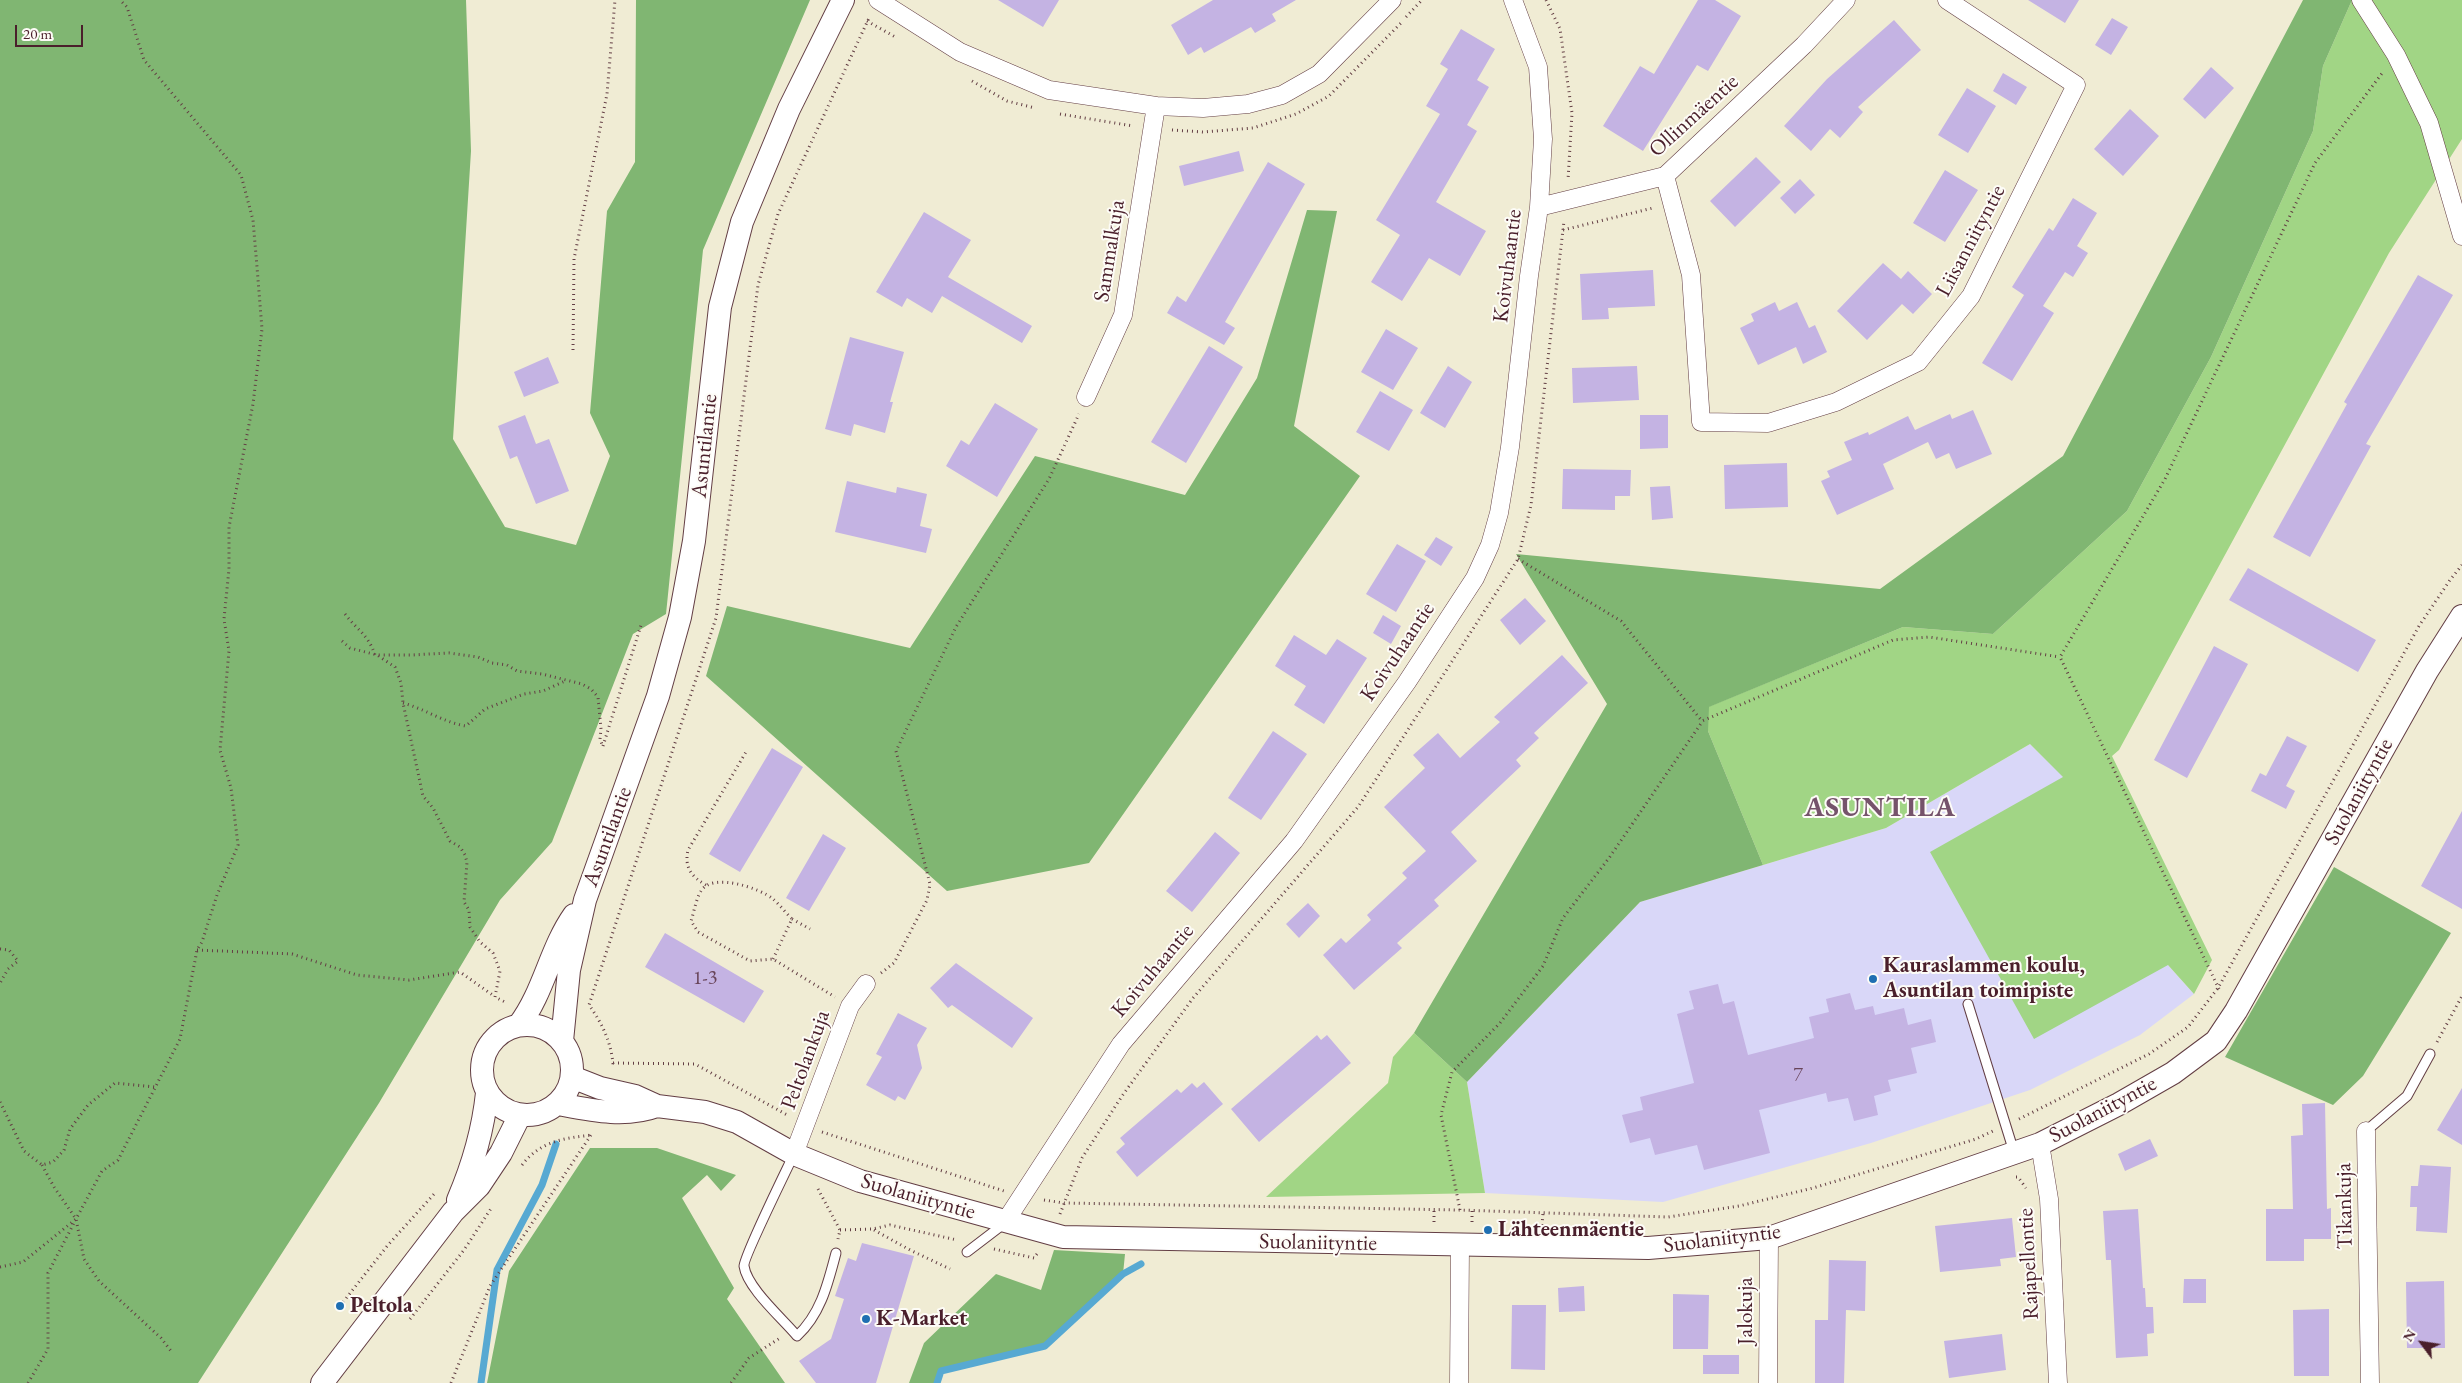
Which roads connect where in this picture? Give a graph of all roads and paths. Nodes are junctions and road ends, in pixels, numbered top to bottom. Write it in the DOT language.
graph roads {
  1 [pos="120,0"];
  2 [pos="615,0"];
  3 [pos="843,0"];
  4 [pos="879,0"];
  5 [pos="1392,0"];
  6 [pos="1513,0"];
  7 [pos="1546,0"];
  8 [pos="1846,0"];
  9 [pos="1947,0"];
  10 [pos="2361,0"];
  11 [pos="2396,55"];
  12 [pos="1156,106"];
  13 [pos="1664,176"];
  14 [pos="1567,201"];
  15 [pos="1672,204"];
  16 [pos="1539,207"];
  17 [pos="1563,230"];
  18 [pos="2462,236"];
  19 [pos="573,350"];
  20 [pos="1086,397"];
  21 [pos="1518,559"];
  22 [pos="2462,565"];
  23 [pos="345,614"];
  24 [pos="2462,616"];
  25 [pos="642,622"];
  26 [pos="342,641"];
  27 [pos="375,655"];
  28 [pos="2060,657"];
  29 [pos="565,681"];
  30 [pos="403,703"];
  31 [pos="1702,721"];
  32 [pos="746,752"];
  33 [pos="706,885"];
  34 [pos="585,900"];
  35 [pos="792,919"];
  36 [pos="810,929"];
  37 [pos="0,949"];
  38 [pos="197,950"];
  39 [pos="773,959"];
  40 [pos="0,983"];
  41 [pos="866,984"];
  42 [pos="2218,988"];
  43 [pos="2462,996"];
  44 [pos="495,997"];
  45 [pos="504,1002"];
  46 [pos="1968,1004"];
  47 [pos="850,1006"];
  48 [pos="2236,1012"];
  49 [pos="519,1025"];
  50 [pos="562,1041"];
  51 [pos="2430,1054"];
  52 [pos="613,1063"];
  53 [pos="572,1077"];
  54 [pos="155,1087"];
  55 [pos="487,1093"];
  56 [pos="603,1100"];
  57 [pos="0,1102"];
  58 [pos="558,1104"];
  59 [pos="520,1116"];
  60 [pos="806,1125"];
  61 [pos="2006,1125"];
  62 [pos="2366,1131"];
  63 [pos="592,1135"];
  64 [pos="830,1136"];
  65 [pos="2040,1144"];
  66 [pos="2014,1153"];
  67 [pos="794,1154"];
  68 [pos="42,1164"];
  69 [pos="818,1164"];
  70 [pos="520,1167"];
  71 [pos="1022,1197"];
  72 [pos="496,1202"];
  73 [pos="1064,1203"];
  74 [pos="1460,1210"];
  75 [pos="453,1212"];
  76 [pos="76,1218"];
  77 [pos="1005,1222"];
  78 [pos="873,1229"];
  79 [pos="1769,1238"];
  80 [pos="1460,1245"];
  81 [pos="967,1252"];
  82 [pos="836,1253"];
  83 [pos="0,1266"];
  84 [pos="950,1269"];
  85 [pos="410,1319"];
  86 [pos="798,1336"];
  87 [pos="171,1350"];
  88 [pos="28,1383"];
  89 [pos="322,1383"];
  90 [pos="451,1383"];
  91 [pos="731,1383"];
  92 [pos="1459,1383"];
  93 [pos="1768,1383"];
  94 [pos="2058,1383"];
  95 [pos="2370,1383"];
  1 -- 38 [label="path"];
  2 -- 19 [label="path"];
  3 -- 34 [label="street, Asuntilantie"];
  4 -- 12 [label="street"];
  4 -- 52 [label="path"];
  5 -- 12 [label="street"];
  6 -- 16 [label="street, Koivuhaantie"];
  7 -- 14 [label="path"];
  8 -- 13 [label="street, Ollinmäentie"];
  9 -- 15 [label="street, Liisanniityntie"];
  10 -- 11 [label="street"];
  11 -- 18 [label="street"];
  11 -- 28 [label="path"];
  12 -- 20 [label="street, Sammalkuja"];
  13 -- 14 [label="street, Ollinmäentie"];
  13 -- 15 [label="street, Liisanniityntie"];
  14 -- 16 [label="street, Ollinmäentie"];
  14 -- 17 [label="path"];
  15 -- 17 [label="path"];
  16 -- 71 [label="street, Koivuhaantie"];
  17 -- 21 [label="path"];
  20 -- 41 [label="path"];
  21 -- 31 [label="path"];
  21 -- 73 [label="path"];
  22 -- 42 [label="path"];
  23 -- 27 [label="path"];
  24 -- 48 [label="street, Suolaniityntie"];
  25 -- 29 [label="path"];
  26 -- 27 [label="path"];
  27 -- 29 [label="path"];
  27 -- 30 [label="path"];
  28 -- 31 [label="path"];
  28 -- 42 [label="path"];
  29 -- 30 [label="path"];
  30 -- 44 [label="path"];
  31 -- 74 [label="path"];
  32 -- 33 [label="path"];
  33 -- 35 [label="path"];
  33 -- 39 [label="path"];
  34 -- 49 [label="street, Asuntilantie"];
  34 -- 50 [label="street, Asuntilantie"];
  35 -- 36 [label="path"];
  35 -- 39 [label="path"];
  37 -- 40 [label="path"];
  38 -- 44 [label="path"];
  38 -- 54 [label="path"];
  39 -- 47 [label="path"];
  41 -- 47 [label="street, Peltolankuja"];
  42 -- 48 [label="path"];
  42 -- 61 [label="path"];
  43 -- 51 [label="path"];
  44 -- 45 [label="path"];
  46 -- 61 [label="lane"];
  47 -- 60 [label="street, Peltolankuja"];
  48 -- 65 [label="street, Suolaniityntie"];
  49 -- 50 [label="street"];
  49 -- 55 [label="street"];
  50 -- 53 [label="street"];
  51 -- 62 [label="lane, Tikankuja"];
  52 -- 56 [label="path"];
  52 -- 60 [label="path"];
  53 -- 56 [label="street, Suolaniityntie"];
  53 -- 58 [label="street"];
  54 -- 68 [label="path"];
  54 -- 76 [label="path"];
  55 -- 59 [label="street"];
  55 -- 75 [label="street"];
  56 -- 58 [label="street, Suolaniityntie"];
  56 -- 63 [label="path"];
  56 -- 67 [label="street, Suolaniityntie"];
  57 -- 68 [label="path"];
  58 -- 59 [label="street"];
  59 -- 75 [label="street"];
  60 -- 64 [label="path"];
  60 -- 67 [label="street, Peltolankuja"];
  61 -- 66 [label="lane"];
  61 -- 74 [label="path"];
  62 -- 95 [label="street, Tikankuja"];
  63 -- 70 [label="path"];
  63 -- 90 [label="path"];
  64 -- 69 [label="path"];
  64 -- 71 [label="path"];
  65 -- 66 [label="street, Suolaniityntie"];
  65 -- 94 [label="street, Rajapellontie"];
  66 -- 79 [label="street, Suolaniityntie"];
  67 -- 69 [label="street, Suolaniityntie"];
  67 -- 86 [label="lane"];
  68 -- 76 [label="path"];
  69 -- 77 [label="street, Suolaniityntie"];
  69 -- 82 [label="path"];
  71 -- 73 [label="path"];
  71 -- 77 [label="street, Koivuhaantie"];
  72 -- 85 [label="path"];
  73 -- 74 [label="path"];
  75 -- 89 [label="street"];
  76 -- 83 [label="path"];
  76 -- 87 [label="path"];
  76 -- 88 [label="path"];
  77 -- 80 [label="street, Suolaniityntie"];
  77 -- 81 [label="lane"];
  78 -- 84 [label="path"];
  79 -- 80 [label="street, Suolaniityntie"];
  79 -- 93 [label="street, Jalokuja"];
  80 -- 92 [label="street"];
  82 -- 86 [label="lane"];
  86 -- 91 [label="path"];
}
